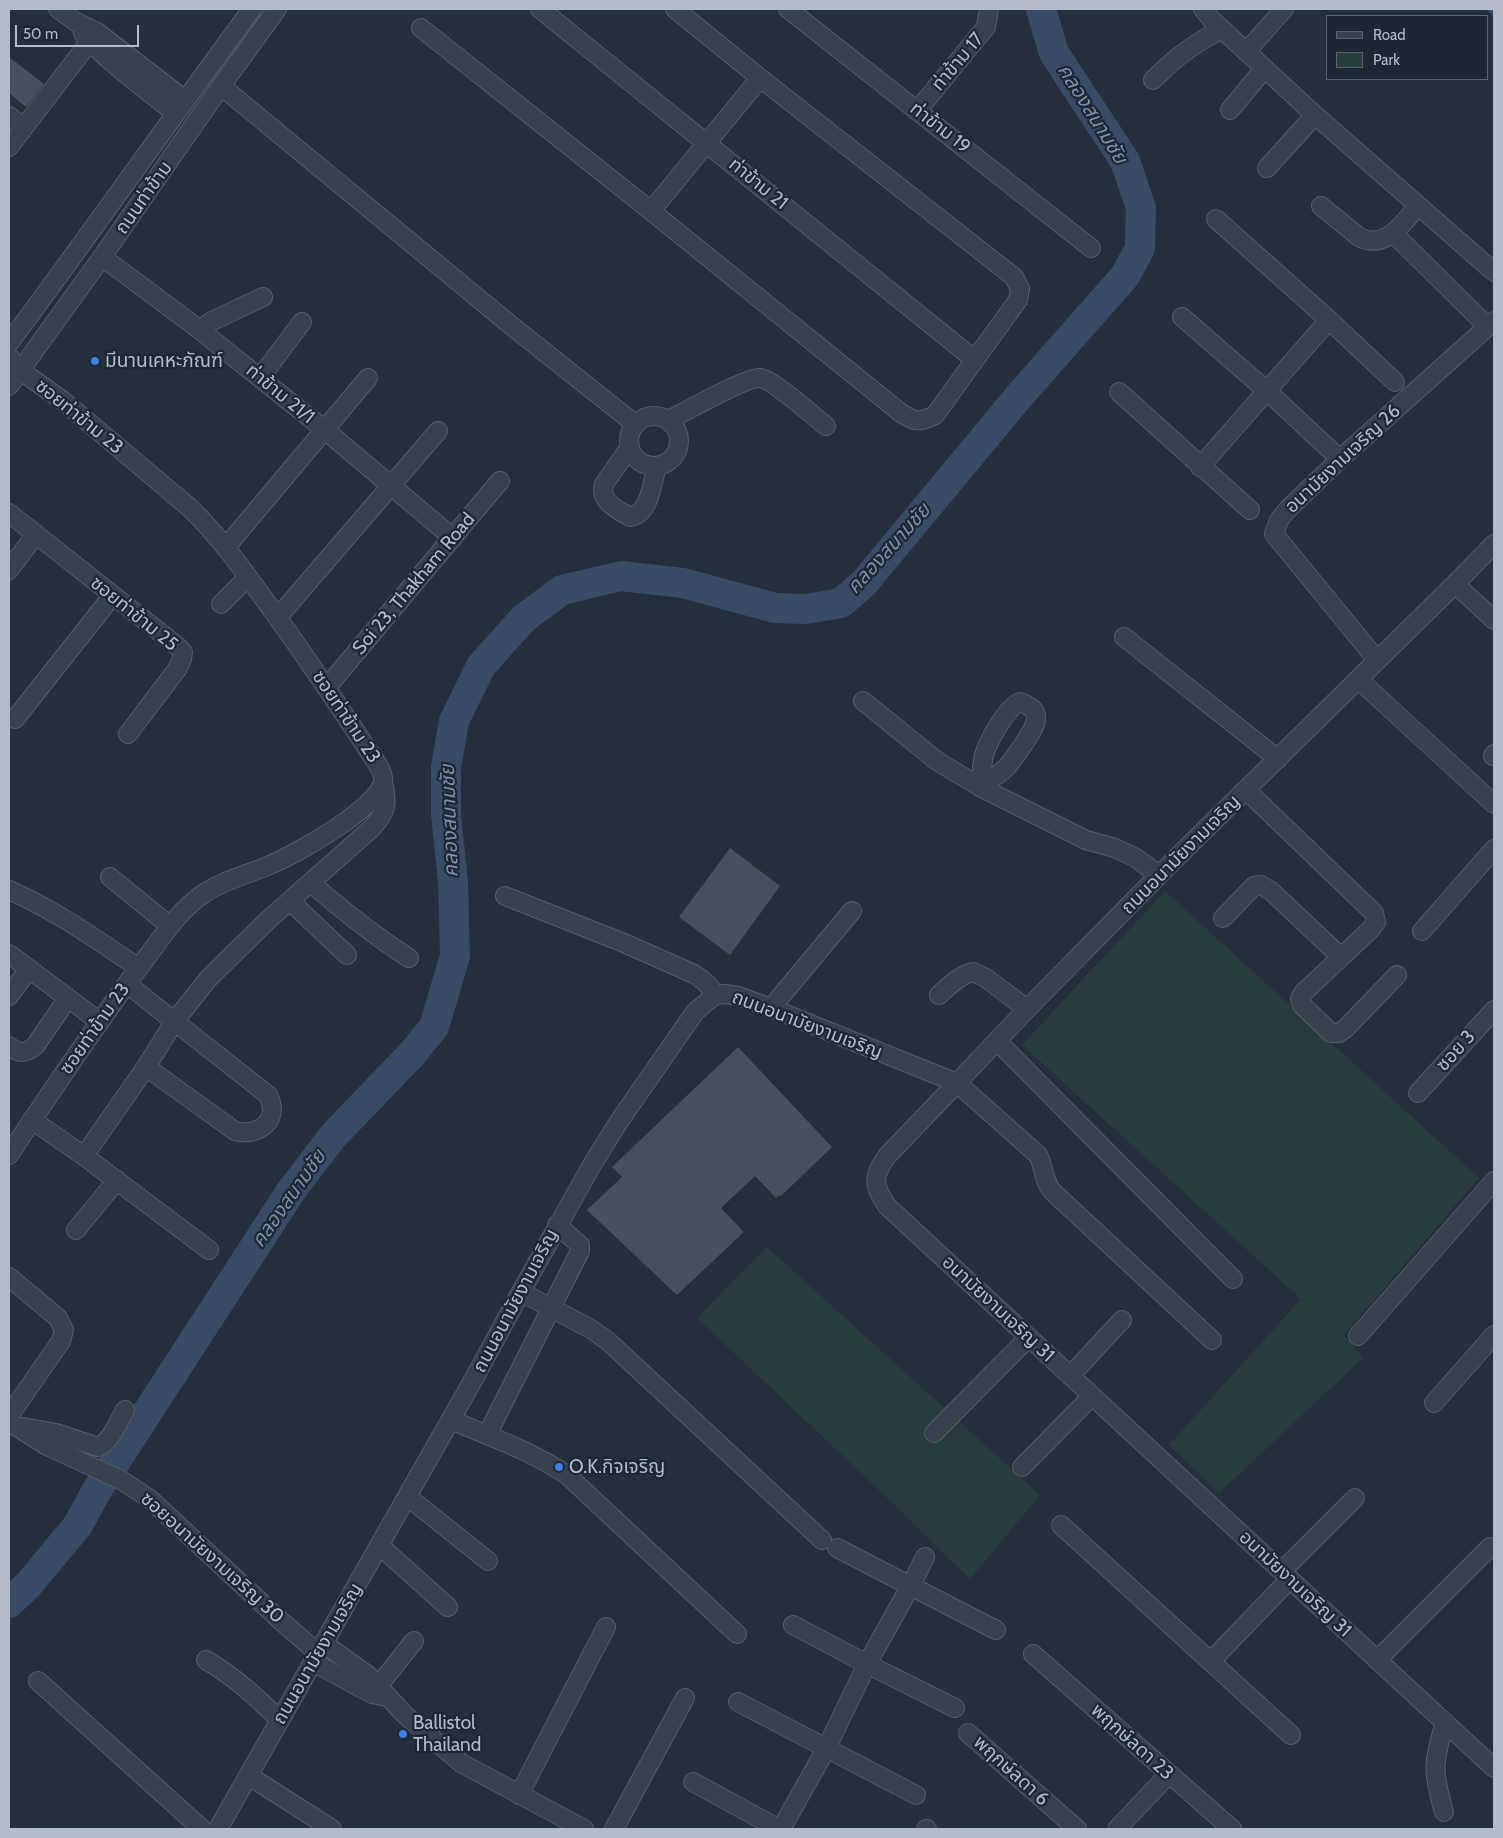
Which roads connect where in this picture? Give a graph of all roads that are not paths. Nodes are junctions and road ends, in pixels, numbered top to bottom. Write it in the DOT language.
graph roads {
  1 [pos="58,9"];
  2 [pos="252,9"];
  3 [pos="277,9"];
  4 [pos="540,9"];
  5 [pos="675,9"];
  6 [pos="788,9"];
  7 [pos="989,9"];
  8 [pos="1203,9"];
  9 [pos="1284,9"];
  10 [pos="420,28"];
  11 [pos="1222,29"];
  12 [pos="93,37"];
  13 [pos="1246,52"];
  14 [pos="1264,69"];
  15 [pos="760,78"];
  16 [pos="1153,80"];
  17 [pos="220,86"];
  18 [pos="180,106"];
  19 [pos="917,110"];
  20 [pos="1230,110"];
  21 [pos="9,116"];
  22 [pos="1315,116"];
  23 [pos="23,127"];
  24 [pos="706,143"];
  25 [pos="9,147"];
  26 [pos="1267,168"];
  27 [pos="1321,206"];
  28 [pos="1418,206"];
  29 [pos="651,211"];
  30 [pos="1216,219"];
  31 [pos="1393,233"];
  32 [pos="1091,248"];
  33 [pos="102,257"];
  34 [pos="1494,272"];
  35 [pos="263,297"];
  36 [pos="1182,317"];
  37 [pos="1329,320"];
  38 [pos="302,322"];
  39 [pos="1491,324"];
  40 [pos="200,330"];
  41 [pos="9,344"];
  42 [pos="9,357"];
  43 [pos="975,360"];
  44 [pos="20,370"];
  45 [pos="260,378"];
  46 [pos="368,378"];
  47 [pos="1395,382"];
  48 [pos="9,386"];
  49 [pos="1267,391"];
  50 [pos="1119,392"];
  51 [pos="669,420"];
  52 [pos="635,424"];
  53 [pos="826,426"];
  54 [pos="325,430"];
  55 [pos="438,431"];
  56 [pos="630,447"];
  57 [pos="1340,459"];
  58 [pos="656,466"];
  59 [pos="1200,467"];
  60 [pos="500,481"];
  61 [pos="391,486"];
  62 [pos="1250,510"];
  63 [pos="9,513"];
  64 [pos="36,534"];
  65 [pos="453,538"];
  66 [pos="1494,544"];
  67 [pos="226,547"];
  68 [pos="9,570"];
  69 [pos="248,577"];
  70 [pos="1456,584"];
  71 [pos="113,596"];
  72 [pos="221,604"];
  73 [pos="278,617"];
  74 [pos="1494,620"];
  75 [pos="1124,637"];
  76 [pos="1377,660"];
  77 [pos="1358,679"];
  78 [pos="326,687"];
  79 [pos="863,701"];
  80 [pos="15,719"];
  81 [pos="128,734"];
  82 [pos="1278,759"];
  83 [pos="383,782"];
  84 [pos="1246,790"];
  85 [pos="1494,804"];
  86 [pos="1494,849"];
  87 [pos="1159,876"];
  88 [pos="110,877"];
  89 [pos="311,882"];
  90 [pos="9,890"];
  91 [pos="505,896"];
  92 [pos="290,900"];
  93 [pos="852,910"];
  94 [pos="1224,918"];
  95 [pos="170,926"];
  96 [pos="1422,931"];
  97 [pos="9,954"];
  98 [pos="348,955"];
  99 [pos="1341,957"];
  100 [pos="409,958"];
  101 [pos="139,968"];
  102 [pos="29,969"];
  103 [pos="1397,975"];
  104 [pos="127,984"];
  105 [pos="715,995"];
  106 [pos="939,995"];
  107 [pos="9,996"];
  108 [pos="68,998"];
  109 [pos="771,1008"];
  110 [pos="1027,1009"];
  111 [pos="1494,1010"];
  112 [pos="100,1022"];
  113 [pos="174,1022"];
  114 [pos="997,1041"];
  115 [pos="9,1046"];
  116 [pos="146,1067"];
  117 [pos="957,1083"];
  118 [pos="1418,1093"];
  119 [pos="32,1120"];
  120 [pos="9,1155"];
  121 [pos="84,1156"];
  122 [pos="117,1180"];
  123 [pos="1494,1181"];
  124 [pos="557,1225"];
  125 [pos="76,1230"];
  126 [pos="209,1250"];
  127 [pos="9,1277"];
  128 [pos="1233,1279"];
  129 [pos="521,1292"];
  130 [pos="551,1309"];
  131 [pos="1122,1320"];
  132 [pos="1494,1334"];
  133 [pos="1358,1336"];
  134 [pos="1029,1337"];
  135 [pos="1212,1340"];
  136 [pos="1070,1376"];
  137 [pos="1092,1396"];
  138 [pos="1434,1403"];
  139 [pos="125,1410"];
  140 [pos="451,1420"];
  141 [pos="11,1422"];
  142 [pos="934,1433"];
  143 [pos="487,1435"];
  144 [pos="1022,1467"];
  145 [pos="408,1497"];
  146 [pos="1355,1498"];
  147 [pos="1061,1525"];
  148 [pos="380,1546"];
  149 [pos="1490,1547"];
  150 [pos="925,1557"];
  151 [pos="488,1560"];
  152 [pos="1286,1575"];
  153 [pos="910,1587"];
  154 [pos="448,1607"];
  155 [pos="793,1625"];
  156 [pos="606,1626"];
  157 [pos="996,1630"];
  158 [pos="737,1634"];
  159 [pos="414,1641"];
  160 [pos="318,1653"];
  161 [pos="1033,1654"];
  162 [pos="206,1660"];
  163 [pos="1378,1660"];
  164 [pos="1211,1661"];
  165 [pos="867,1664"];
  166 [pos="38,1681"];
  167 [pos="379,1692"];
  168 [pos="685,1698"];
  169 [pos="738,1702"];
  170 [pos="955,1708"];
  171 [pos="280,1720"];
  172 [pos="1445,1722"];
  173 [pos="968,1733"];
  174 [pos="1291,1735"];
  175 [pos="826,1749"];
  176 [pos="1494,1768"];
  177 [pos="1169,1774"];
  178 [pos="249,1776"];
  179 [pos="693,1782"];
  180 [pos="519,1795"];
  181 [pos="916,1795"];
  182 [pos="1444,1812"];
  183 [pos="202,1829"];
  184 [pos="218,1829"];
  185 [pos="332,1829"];
  186 [pos="584,1829"];
  187 [pos="614,1829"];
  188 [pos="780,1829"];
  189 [pos="1077,1829"];
  190 [pos="1117,1829"];
  191 [pos="1232,1829"];
  1 -- 12 [label="street"];
  2 -- 18 [label="street, ถนนท่าข้าม"];
  3 -- 17 [label="street, ถนนท่าข้าม"];
  4 -- 24 [label="street, ท่าข้าม 21"];
  5 -- 15 [label="street"];
  6 -- 19 [label="street, ท่าข้าม 19"];
  7 -- 19 [label="street, ท่าข้าม 17"];
  8 -- 11 [label="street"];
  9 -- 13 [label="street"];
  10 -- 29 [label="street"];
  11 -- 13 [label="street"];
  11 -- 16 [label="street"];
  12 -- 18 [label="street"];
  12 -- 23 [label="street"];
  13 -- 14 [label="street"];
  14 -- 20 [label="street"];
  14 -- 22 [label="street"];
  15 -- 24 [label="street"];
  15 -- 43 [label="street"];
  17 -- 33 [label="street, ถนนท่าข้าม"];
  17 -- 52 [label="street"];
  18 -- 41 [label="street, ถนนท่าข้าม"];
  19 -- 32 [label="street, ท่าข้าม 19"];
  21 -- 23 [label="street"];
  22 -- 26 [label="street"];
  22 -- 28 [label="street"];
  23 -- 25 [label="street"];
  24 -- 29 [label="street"];
  24 -- 43 [label="street, ท่าข้าม 21"];
  27 -- 31 [label="street"];
  28 -- 31 [label="street"];
  28 -- 34 [label="street"];
  29 -- 43 [label="street"];
  30 -- 37 [label="street"];
  31 -- 39 [label="street"];
  33 -- 40 [label="street, ท่าข้าม 21/1"];
  33 -- 44 [label="street, ถนนท่าข้าม"];
  35 -- 40 [label="street"];
  36 -- 49 [label="street"];
  37 -- 47 [label="street"];
  37 -- 49 [label="street"];
  38 -- 45 [label="street"];
  39 -- 57 [label="street, อนามัยงามเจริญ 26"];
  40 -- 45 [label="street, ท่าข้าม 21/1"];
  42 -- 44 [label="street, ซอยท่าข้าม 23"];
  44 -- 48 [label="street, ถนนท่าข้าม"];
  44 -- 67 [label="street, ซอยท่าข้าม 23"];
  45 -- 54 [label="street, ท่าข้าม 21/1"];
  46 -- 54 [label="street"];
  49 -- 57 [label="street"];
  49 -- 59 [label="street"];
  50 -- 59 [label="street"];
  51 -- 52 [label="street"];
  51 -- 53 [label="street"];
  51 -- 58 [label="street"];
  52 -- 56 [label="street"];
  54 -- 61 [label="street, ท่าข้าม 21/1"];
  54 -- 67 [label="street"];
  55 -- 61 [label="street"];
  56 -- 58 [label="street"];
  56 -- 58 [label="street"];
  57 -- 76 [label="street, อนามัยงามเจริญ 26"];
  59 -- 62 [label="street"];
  60 -- 65 [label="street, Soi 23, Thakham Road"];
  61 -- 65 [label="street, ท่าข้าม 21/1"];
  61 -- 73 [label="street"];
  63 -- 64 [label="street, ซอยท่าข้าม 25"];
  64 -- 68 [label="street"];
  64 -- 71 [label="street, ซอยท่าข้าม 25"];
  65 -- 78 [label="street, Soi 23, Thakham Road"];
  66 -- 70 [label="street, ถนนอนามัยงามเจริญ"];
  67 -- 69 [label="street, ซอยท่าข้าม 23"];
  69 -- 72 [label="street"];
  69 -- 73 [label="street, ซอยท่าข้าม 23"];
  70 -- 74 [label="street"];
  70 -- 76 [label="street, ถนนอนามัยงามเจริญ"];
  71 -- 80 [label="street"];
  71 -- 81 [label="street, ซอยท่าข้าม 25"];
  73 -- 78 [label="street, ซอยท่าข้าม 23"];
  75 -- 82 [label="street"];
  76 -- 77 [label="street, ถนนอนามัยงามเจริญ"];
  77 -- 82 [label="street, ถนนอนามัยงามเจริญ"];
  77 -- 85 [label="street"];
  78 -- 83 [label="street, ซอยท่าข้าม 23"];
  79 -- 87 [label="street"];
  82 -- 84 [label="street, ถนนอนามัยงามเจริญ"];
  83 -- 89 [label="street"];
  83 -- 95 [label="street, ซอยท่าข้าม 23"];
  84 -- 87 [label="street, ถนนอนามัยงามเจริญ"];
  84 -- 99 [label="street"];
  86 -- 96 [label="street"];
  87 -- 110 [label="street, ถนนอนามัยงามเจริญ"];
  88 -- 95 [label="street"];
  89 -- 92 [label="street"];
  89 -- 100 [label="street"];
  90 -- 101 [label="street"];
  91 -- 105 [label="street"];
  92 -- 98 [label="street"];
  92 -- 113 [label="street"];
  93 -- 109 [label="street"];
  94 -- 99 [label="street"];
  95 -- 101 [label="street, ซอยท่าข้าม 23"];
  97 -- 102 [label="street"];
  99 -- 103 [label="street"];
  101 -- 104 [label="street, ซอยท่าข้าม 23"];
  102 -- 107 [label="street"];
  102 -- 108 [label="street"];
  104 -- 112 [label="street, ซอยท่าข้าม 23"];
  104 -- 113 [label="street"];
  105 -- 109 [label="street, ถนนอนามัยงามเจริญ"];
  105 -- 124 [label="street, ถนนอนามัยงามเจริญ"];
  106 -- 110 [label="street"];
  108 -- 112 [label="street"];
  108 -- 115 [label="street"];
  109 -- 117 [label="street, ถนนอนามัยงามเจริญ"];
  110 -- 114 [label="street, ถนนอนามัยงามเจริญ"];
  111 -- 118 [label="street, ซอย 3"];
  112 -- 119 [label="street, ซอยท่าข้าม 23"];
  113 -- 116 [label="street"];
  113 -- 116 [label="street"];
  114 -- 117 [label="street, ถนนอนามัยงามเจริญ"];
  114 -- 128 [label="street"];
  116 -- 121 [label="street"];
  117 -- 134 [label="street, อนามัยงามเจริญ 31"];
  117 -- 135 [label="street"];
  119 -- 120 [label="street, ซอยท่าข้าม 23"];
  119 -- 121 [label="street"];
  121 -- 122 [label="street"];
  122 -- 125 [label="street"];
  122 -- 126 [label="street"];
  123 -- 133 [label="street"];
  124 -- 129 [label="street, ถนนอนามัยงามเจริญ"];
  124 -- 130 [label="street"];
  127 -- 141 [label="street"];
  129 -- 130 [label="street"];
  129 -- 140 [label="street, ถนนอนามัยงามเจริญ"];
  130 -- 143 [label="street"];
  130 -- 153 [label="street"];
  131 -- 136 [label="street"];
  132 -- 138 [label="street"];
  134 -- 136 [label="street, อนามัยงามเจริญ 31"];
  134 -- 142 [label="street"];
  136 -- 137 [label="street, อนามัยงามเจริญ 31"];
  137 -- 144 [label="street"];
  137 -- 152 [label="street, อนามัยงามเจริญ 31"];
  139 -- 141 [label="street"];
  140 -- 143 [label="street"];
  140 -- 145 [label="street, ถนนอนามัยงามเจริญ"];
  141 -- 160 [label="street, ซอยอนามัยงามเจริญ 30"];
  143 -- 158 [label="street"];
  145 -- 148 [label="street, ถนนอนามัยงามเจริญ"];
  145 -- 151 [label="street"];
  146 -- 152 [label="street"];
  147 -- 164 [label="street"];
  148 -- 154 [label="street"];
  148 -- 160 [label="street, ถนนอนามัยงามเจริญ"];
  149 -- 163 [label="street"];
  150 -- 153 [label="street"];
  152 -- 163 [label="street, อนามัยงามเจริญ 31"];
  152 -- 164 [label="street"];
  153 -- 157 [label="street"];
  153 -- 165 [label="street"];
  155 -- 165 [label="street"];
  156 -- 180 [label="street"];
  159 -- 167 [label="street"];
  160 -- 167 [label="street, ซอยอนามัยงามเจริญ 30"];
  160 -- 171 [label="street, ถนนอนามัยงามเจริญ"];
  161 -- 177 [label="street, พฤกษ์ลดา 23"];
  162 -- 171 [label="street"];
  163 -- 172 [label="street, อนามัยงามเจริญ 31"];
  164 -- 174 [label="street"];
  165 -- 170 [label="street"];
  165 -- 175 [label="street"];
  166 -- 183 [label="street"];
  167 -- 180 [label="street, ซอยอนามัยงามเจริญ 30"];
  168 -- 187 [label="street"];
  169 -- 175 [label="street"];
  171 -- 178 [label="street, ถนนอนามัยงามเจริญ"];
  172 -- 176 [label="street, อนามัยงามเจริญ 31"];
  172 -- 182 [label="street"];
  173 -- 189 [label="street, พฤกษ์ลดา 6"];
  175 -- 181 [label="street"];
  175 -- 188 [label="street"];
  177 -- 190 [label="street"];
  177 -- 191 [label="street, พฤกษ์ลดา 23"];
  178 -- 184 [label="street, ถนนอนามัยงามเจริญ"];
  178 -- 185 [label="street"];
  179 -- 188 [label="street"];
  180 -- 186 [label="street, ซอยอนามัยงามเจริญ 30"];
}
